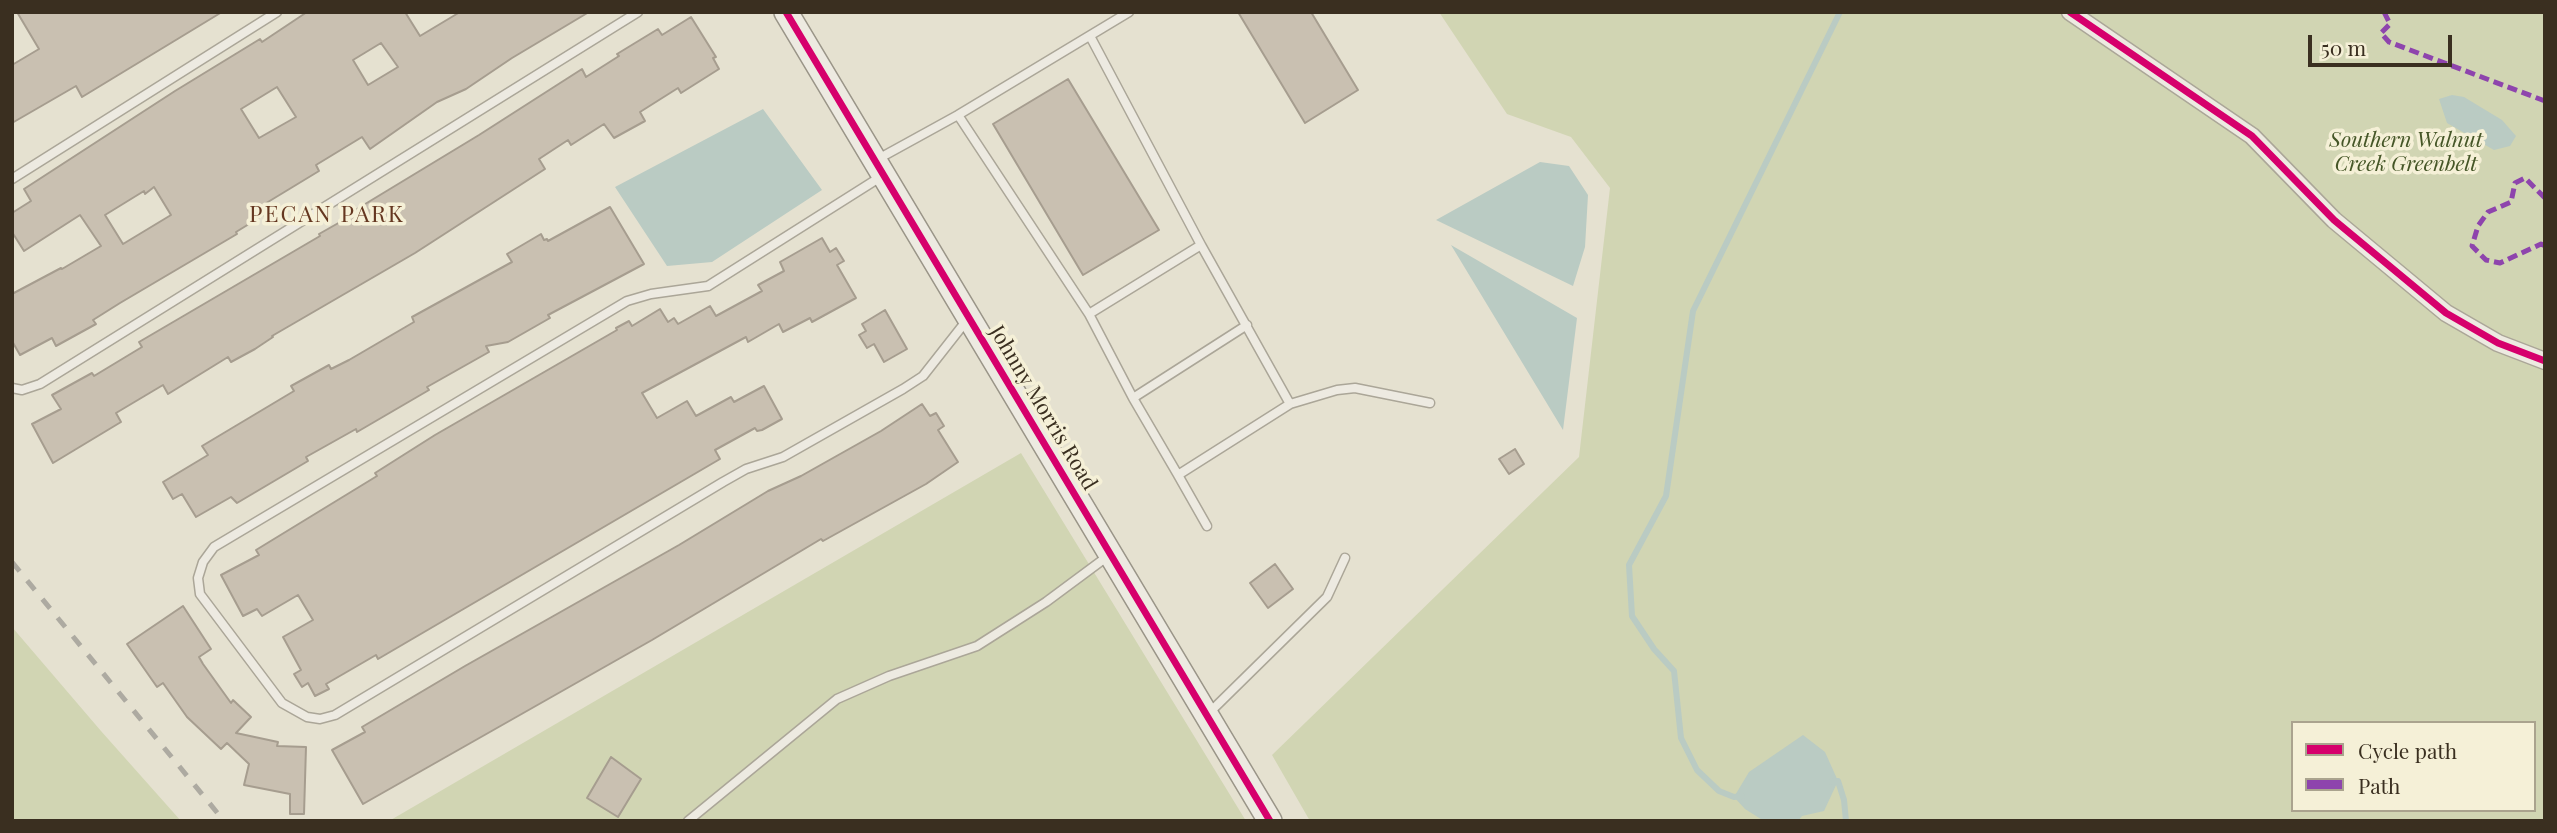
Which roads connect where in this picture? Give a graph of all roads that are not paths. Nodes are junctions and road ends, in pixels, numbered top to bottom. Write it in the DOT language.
graph roads {
  1 [pos="277,12"];
  2 [pos="638,12"];
  3 [pos="786,12"];
  4 [pos="1129,12"];
  5 [pos="2070,12"];
  6 [pos="1090,36"];
  7 [pos="958,115"];
  8 [pos="879,168"];
  9 [pos="12,179"];
  10 [pos="1201,245"];
  11 [pos="1089,314"];
  12 [pos="969,318"];
  13 [pos="1247,325"];
  14 [pos="2545,361"];
  15 [pos="12,388"];
  16 [pos="1133,398"];
  17 [pos="1430,403"];
  18 [pos="1290,404"];
  19 [pos="1178,475"];
  20 [pos="1207,526"];
  21 [pos="1111,555"];
  22 [pos="1345,558"];
  23 [pos="1206,715"];
  24 [pos="688,821"];
  25 [pos="1270,821"];
  1 -- 9 [label="lane"];
  2 -- 15 [label="lane"];
  3 -- 8 [label="street, Johnny Morris Road"];
  4 -- 6 [label="lane"];
  5 -- 14 [label="street"];
  6 -- 7 [label="lane"];
  6 -- 10 [label="lane"];
  7 -- 8 [label="lane"];
  7 -- 11 [label="lane"];
  8 -- 12 [label="street, Johnny Morris Road"];
  8 -- 12 [label="lane"];
  10 -- 11 [label="lane"];
  10 -- 13 [label="lane"];
  11 -- 16 [label="lane"];
  12 -- 21 [label="street, Johnny Morris Road"];
  13 -- 16 [label="lane"];
  13 -- 18 [label="lane"];
  16 -- 19 [label="lane"];
  17 -- 18 [label="lane"];
  18 -- 19 [label="lane"];
  19 -- 20 [label="lane"];
  21 -- 23 [label="street, Johnny Morris Road"];
  21 -- 24 [label="lane"];
  22 -- 23 [label="lane"];
  23 -- 25 [label="street, Johnny Morris Road"];
}
